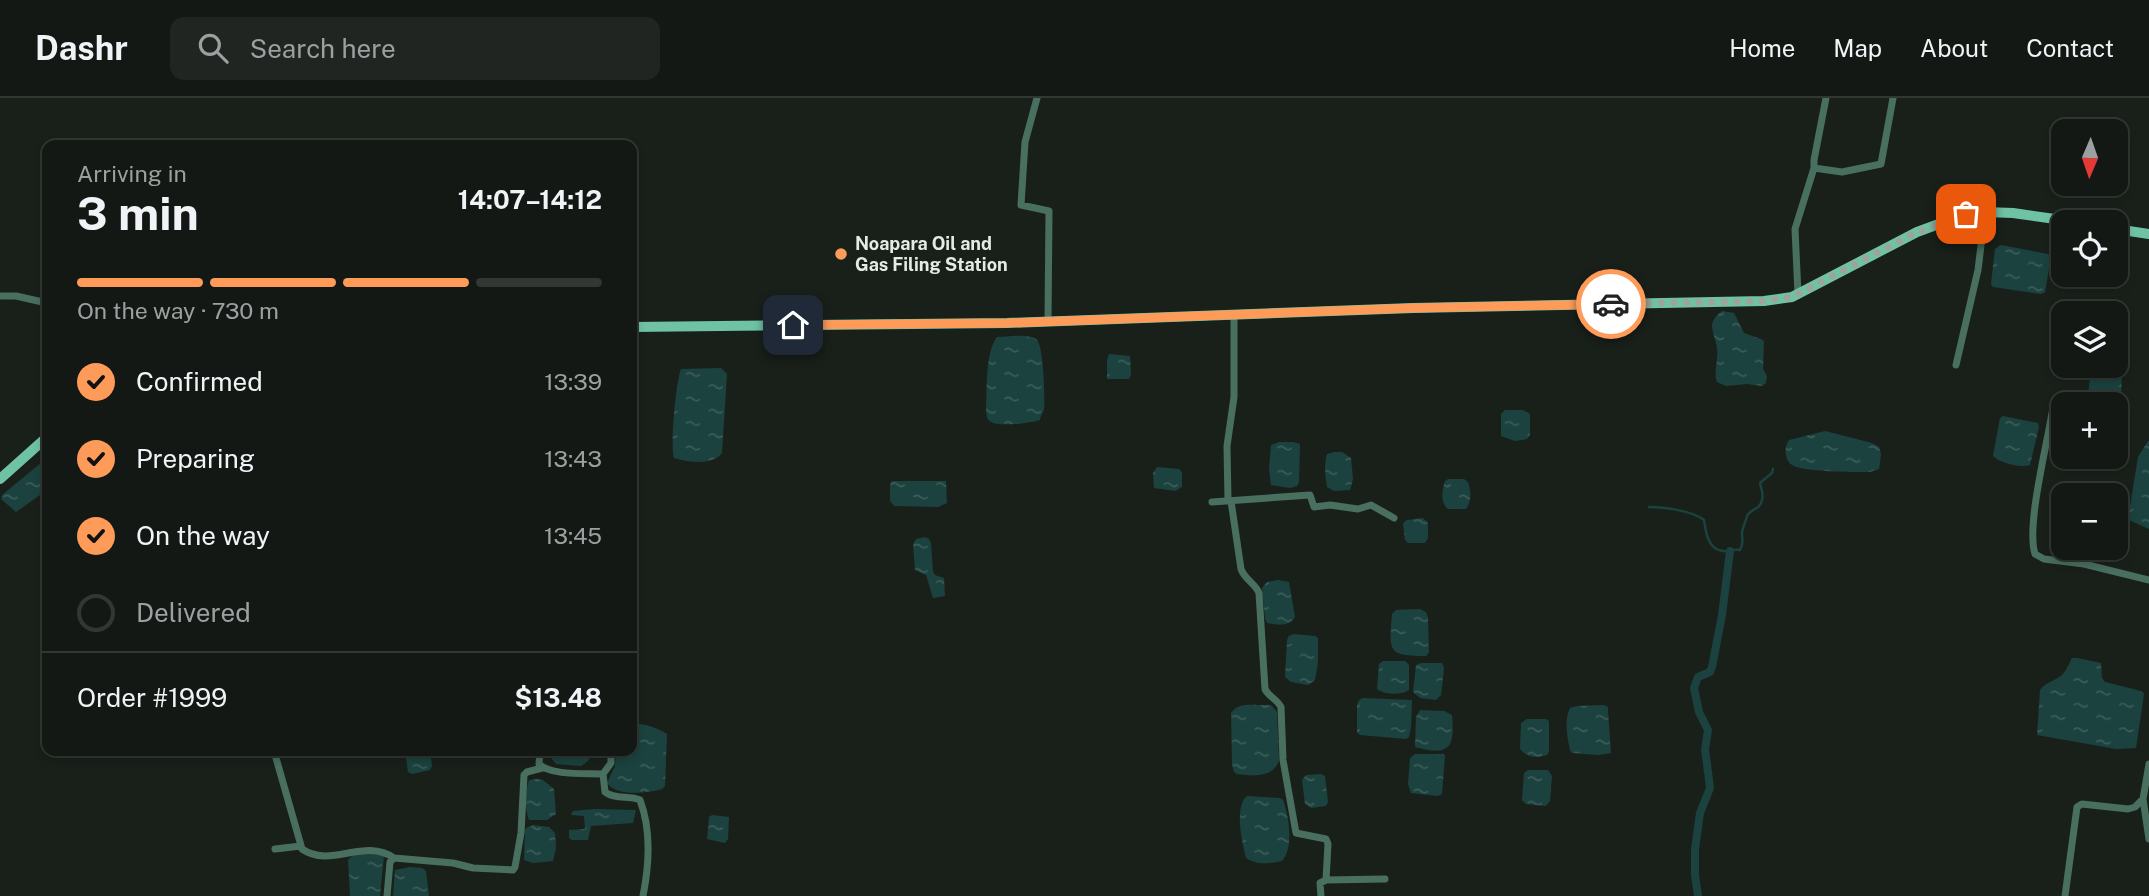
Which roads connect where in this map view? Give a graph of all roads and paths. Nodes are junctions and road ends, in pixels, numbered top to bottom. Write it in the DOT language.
graph roads {
  1 [pos="1037,98"];
  2 [pos="1826,98"];
  3 [pos="1893,98"];
  4 [pos="1814,167"];
  5 [pos="1985,212"];
  6 [pos="2051,218"];
  7 [pos="2128,231"];
  8 [pos="2149,234"];
  9 [pos="1798,294"];
  10 [pos="0,296"];
  11 [pos="42,302"];
  12 [pos="1234,315"];
  13 [pos="1048,321"];
  14 [pos="637,327"];
  15 [pos="1956,365"];
  16 [pos="2051,419"];
  17 [pos="42,441"];
  18 [pos="0,479"];
  19 [pos="1229,501"];
  20 [pos="1212,502"];
  21 [pos="1394,518"];
  22 [pos="2149,580"];
  23 [pos="275,756"];
  24 [pos="540,756"];
  25 [pos="611,756"];
  26 [pos="2149,764"];
  27 [pos="542,768"];
  28 [pos="603,774"];
  29 [pos="2143,799"];
  30 [pos="2149,839"];
  31 [pos="301,846"];
  32 [pos="275,849"];
  33 [pos="394,858"];
  34 [pos="1385,879"];
  35 [pos="1326,880"];
  36 [pos="387,896"];
  37 [pos="643,896"];
  38 [pos="1321,896"];
  39 [pos="2065,896"];
  1 -- 13 [label="street"];
  2 -- 4 [label="street"];
  3 -- 4 [label="street"];
  4 -- 9 [label="street"];
  5 -- 6 [label="main road"];
  5 -- 9 [label="main road"];
  5 -- 15 [label="street"];
  7 -- 8 [label="main road"];
  9 -- 12 [label="main road"];
  10 -- 11 [label="street"];
  12 -- 13 [label="main road"];
  12 -- 19 [label="street"];
  13 -- 14 [label="main road"];
  16 -- 22 [label="street"];
  17 -- 18 [label="main road"];
  19 -- 20 [label="street"];
  19 -- 21 [label="street"];
  19 -- 35 [label="street"];
  23 -- 31 [label="street"];
  24 -- 27 [label="street"];
  25 -- 28 [label="street"];
  26 -- 29 [label="street"];
  27 -- 28 [label="street"];
  27 -- 33 [label="street"];
  28 -- 37 [label="street"];
  29 -- 30 [label="street"];
  29 -- 39 [label="street"];
  31 -- 32 [label="street"];
  31 -- 33 [label="street"];
  33 -- 36 [label="street"];
  34 -- 35 [label="street"];
  35 -- 38 [label="street"];
}
